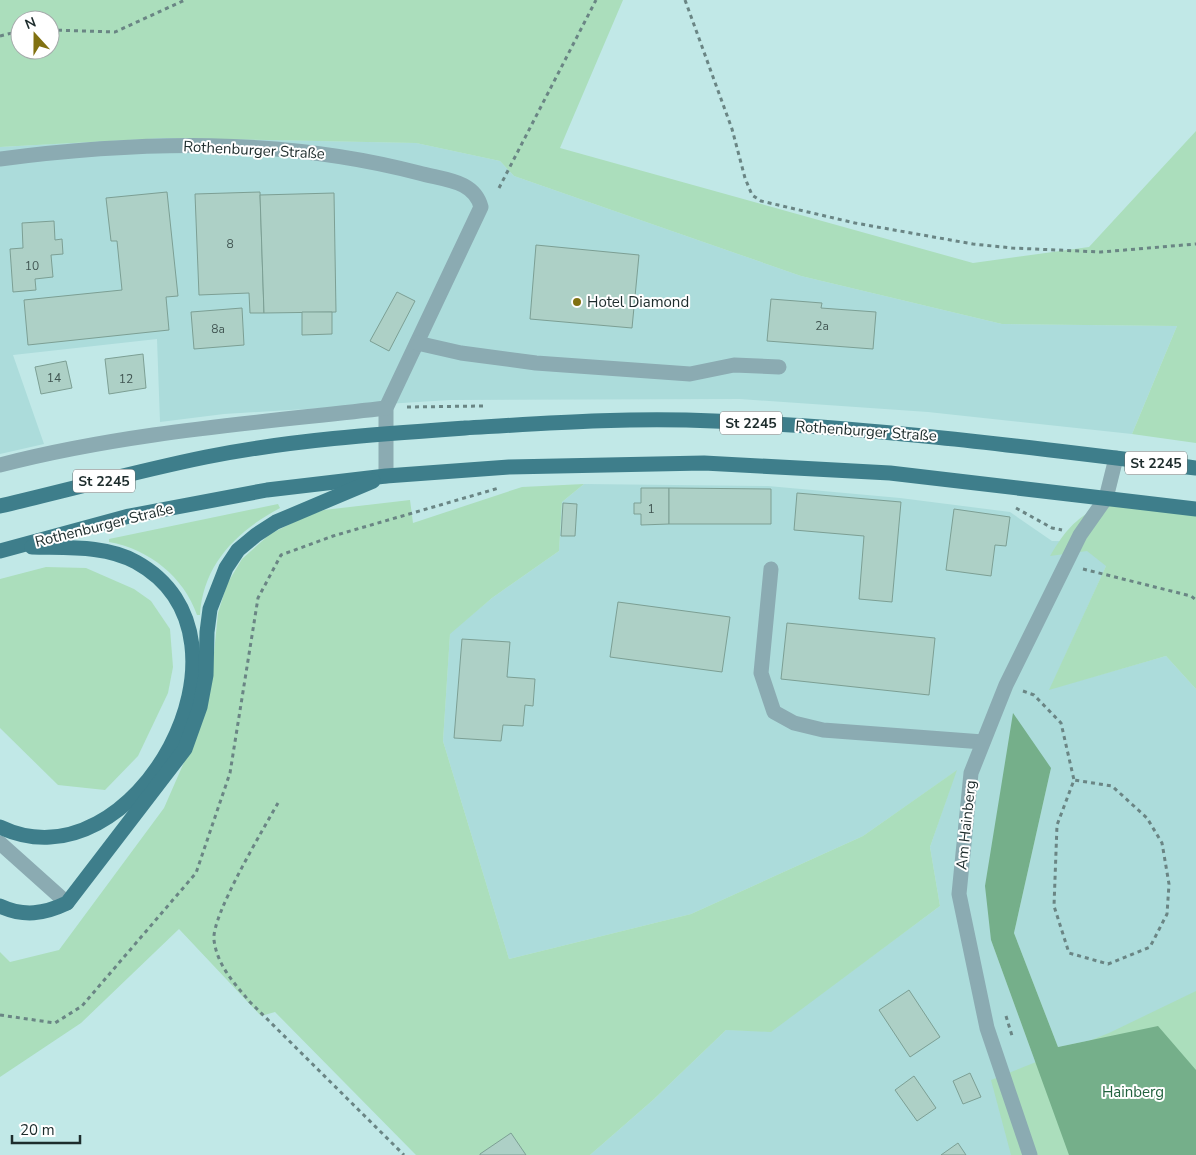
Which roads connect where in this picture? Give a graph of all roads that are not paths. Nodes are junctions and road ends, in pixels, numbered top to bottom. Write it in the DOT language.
graph roads {
  1 [pos="0,159"];
  2 [pos="417,343"];
  3 [pos="779,366"];
  4 [pos="386,408"];
  5 [pos="384,433"];
  6 [pos="1116,458"];
  7 [pos="0,464"];
  8 [pos="1196,468"];
  9 [pos="386,476"];
  10 [pos="1106,498"];
  11 [pos="0,506"];
  12 [pos="1196,509"];
  13 [pos="18,546"];
  14 [pos="0,551"];
  15 [pos="771,569"];
  16 [pos="983,742"];
  17 [pos="0,827"];
  18 [pos="0,843"];
  19 [pos="68,903"];
  20 [pos="0,906"];
  21 [pos="1030,1155"];
  1 -- 2 [label="street, Rothenburger Straße"];
  2 -- 3 [label="street"];
  2 -- 4 [label="street, Rothenburger Straße"];
  4 -- 5 [label="street, Rothenburger Straße"];
  4 -- 7 [label="street"];
  5 -- 6 [label="main road, Rothenburger Straße / St 2245"];
  5 -- 9 [label="street, Rothenburger Straße"];
  5 -- 11 [label="main road, Rothenburger Straße / St 2245"];
  6 -- 8 [label="main road, Rothenburger Straße / St 2245"];
  6 -- 10 [label="street, Am Hainberg"];
  9 -- 10 [label="main road, Rothenburger Straße / St 2245"];
  9 -- 13 [label="main road, Rothenburger Straße / St 2245"];
  9 -- 19 [label="main road"];
  10 -- 12 [label="main road, Rothenburger Straße / St 2245"];
  10 -- 16 [label="street, Am Hainberg"];
  13 -- 14 [label="main road, Rothenburger Straße / St 2245"];
  13 -- 17 [label="main road"];
  15 -- 16 [label="street"];
  16 -- 21 [label="street, Am Hainberg"];
  18 -- 19 [label="street"];
  19 -- 20 [label="main road"];
}
